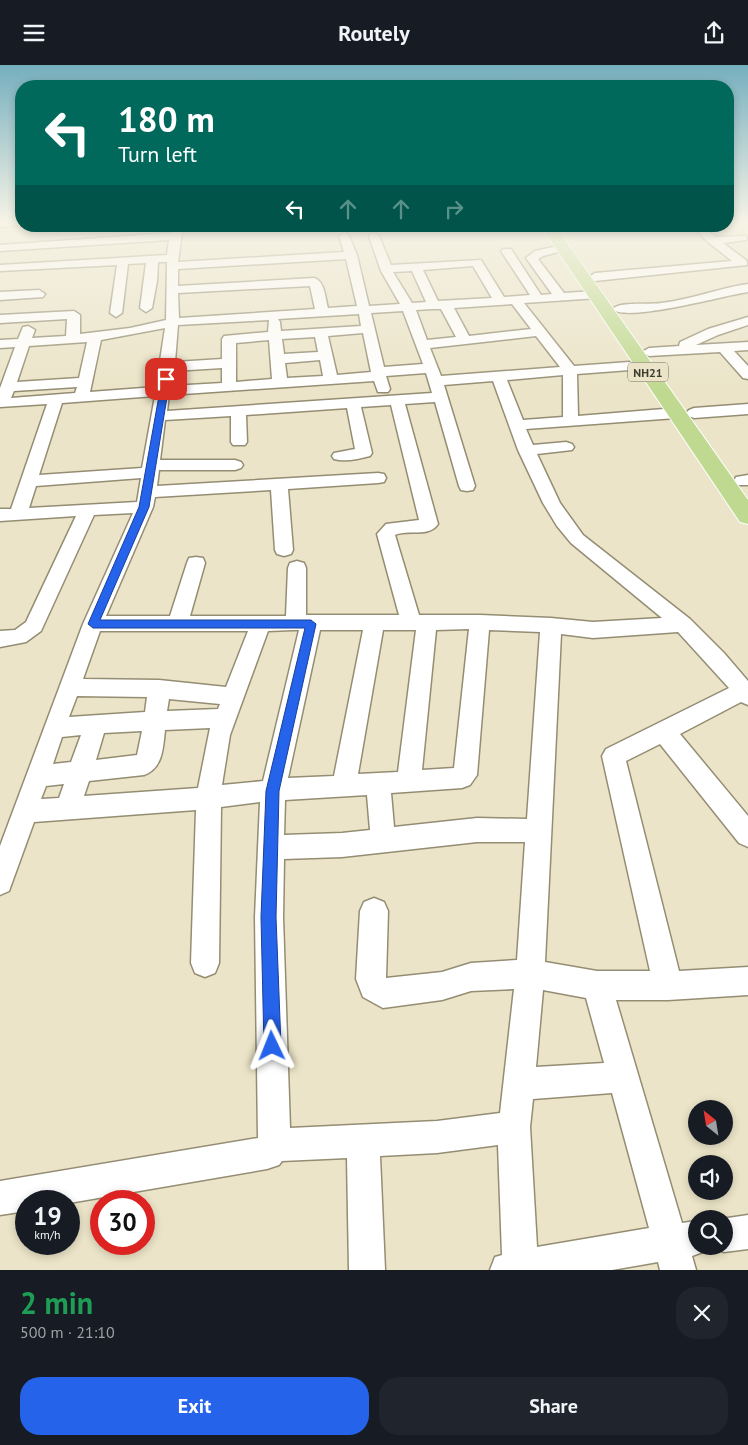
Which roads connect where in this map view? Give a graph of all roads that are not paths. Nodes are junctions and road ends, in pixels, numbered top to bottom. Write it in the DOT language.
graph roads {
  1 [pos="119,278"];
  2 [pos="151,278"];
  3 [pos="173,278"];
  4 [pos="206,278"];
  5 [pos="318,278"];
  6 [pos="358,278"];
  7 [pos="392,278"];
  8 [pos="423,278"];
  9 [pos="494,278"];
  10 [pos="526,278"];
  11 [pos="547,278"];
  12 [pos="588,278"];
  13 [pos="590,278"];
  14 [pos="642,278"];
  15 [pos="709,278"];
  16 [pos="315,283"];
  17 [pos="262,285"];
  18 [pos="595,286"];
  19 [pos="217,287"];
  20 [pos="748,288"];
  21 [pos="726,291"];
  22 [pos="39,294"];
  23 [pos="21,295"];
  24 [pos="0,296"];
  25 [pos="561,298"];
  26 [pos="538,299"];
  27 [pos="516,301"];
  28 [pos="501,302"];
  29 [pos="440,305"];
  30 [pos="408,307"];
  31 [pos="146,308"];
  32 [pos="364,309"];
  33 [pos="619,309"];
  34 [pos="322,312"];
  35 [pos="116,313"];
  36 [pos="269,316"];
  37 [pos="25,317"];
  38 [pos="0,319"];
  39 [pos="218,319"];
  40 [pos="748,321"];
  41 [pos="172,323"];
  42 [pos="368,329"];
  43 [pos="321,332"];
  44 [pos="540,332"];
  45 [pos="276,335"];
  46 [pos="94,337"];
  47 [pos="74,339"];
  48 [pos="464,340"];
  49 [pos="24,342"];
  50 [pos="0,344"];
  51 [pos="422,345"];
  52 [pos="748,345"];
  53 [pos="724,347"];
  54 [pos="674,350"];
  55 [pos="326,355"];
  56 [pos="646,358"];
  57 [pos="278,359"];
  58 [pos="229,363"];
  59 [pos="169,367"];
  60 [pos="570,371"];
  61 [pos="379,374"];
  62 [pos="433,374"];
  63 [pos="748,375"];
  64 [pos="498,376"];
  65 [pos="332,380"];
  66 [pos="85,382"];
  67 [pos="286,383"];
  68 [pos="8,387"];
  69 [pos="229,387"];
  70 [pos="164,390"];
  71 [pos="440,397"];
  72 [pos="82,398"];
  73 [pos="56,399"];
  74 [pos="392,401"];
  75 [pos="1,403"];
  76 [pos="353,403"];
  77 [pos="293,407"];
  78 [pos="748,409"];
  79 [pos="238,410"];
  80 [pos="685,413"];
  81 [pos="158,416"];
  82 [pos="571,422"];
  83 [pos="519,425"];
  84 [pos="239,442"];
  85 [pos="566,447"];
  86 [pos="526,450"];
  87 [pos="340,456"];
  88 [pos="235,465"];
  89 [pos="150,469"];
  90 [pos="378,478"];
  91 [pos="29,481"];
  92 [pos="746,483"];
  93 [pos="279,485"];
  94 [pos="467,486"];
  95 [pos="146,500"];
  96 [pos="88,509"];
  97 [pos="5,517"];
  98 [pos="748,517"];
  99 [pos="284,550"];
  100 [pos="196,563"];
  101 [pos="297,568"];
  102 [pos="480,622"];
  103 [pos="261,623"];
  104 [pos="374,623"];
  105 [pos="419,623"];
  106 [pos="93,624"];
  107 [pos="178,624"];
  108 [pos="304,624"];
  109 [pos="683,624"];
  110 [pos="551,625"];
  111 [pos="0,639"];
  112 [pos="71,687"];
  113 [pos="159,689"];
  114 [pos="746,693"];
  115 [pos="229,707"];
  116 [pos="154,722"];
  117 [pos="96,723"];
  118 [pos="54,728"];
  119 [pos="664,731"];
  120 [pos="78,772"];
  121 [pos="38,776"];
  122 [pos="409,781"];
  123 [pos="378,784"];
  124 [pos="344,786"];
  125 [pos="273,791"];
  126 [pos="209,798"];
  127 [pos="68,807"];
  128 [pos="26,811"];
  129 [pos="538,831"];
  130 [pos="748,835"];
  131 [pos="383,840"];
  132 [pos="271,847"];
  133 [pos="0,882"];
  134 [pos="374,911"];
  135 [pos="205,963"];
  136 [pos="530,974"];
  137 [pos="748,981"];
  138 [pos="597,985"];
  139 [pos="668,986"];
  140 [pos="623,1077"];
  141 [pos="519,1084"];
  142 [pos="514,1127"];
  143 [pos="363,1141"];
  144 [pos="274,1145"];
  145 [pos="0,1198"];
  146 [pos="748,1232"];
  147 [pos="733,1234"];
  148 [pos="681,1250"];
  149 [pos="516,1269"];
  150 [pos="366,1270"];
  1 -- 35 [label="street"];
  2 -- 31 [label="street"];
  3 -- 41 [label="street"];
  4 -- 19 [label="street"];
  5 -- 16 [label="street"];
  6 -- 32 [label="street"];
  7 -- 30 [label="street"];
  8 -- 29 [label="street"];
  9 -- 28 [label="street"];
  10 -- 26 [label="street"];
  11 -- 25 [label="street"];
  12 -- 18 [label="highway, NH21"];
  13 -- 18 [label="highway, NH21"];
  14 -- 18 [label="street"];
  15 -- 21 [label="street"];
  16 -- 17 [label="street"];
  16 -- 34 [label="street"];
  17 -- 19 [label="street"];
  17 -- 36 [label="street"];
  18 -- 25 [label="street"];
  18 -- 33 [label="highway, NH21"];
  18 -- 56 [label="highway, NH21"];
  19 -- 39 [label="street"];
  20 -- 21 [label="street"];
  21 -- 33 [label="street"];
  22 -- 23 [label="street"];
  23 -- 24 [label="street"];
  23 -- 37 [label="street"];
  25 -- 26 [label="street"];
  26 -- 27 [label="street"];
  27 -- 28 [label="street"];
  27 -- 44 [label="street"];
  28 -- 29 [label="street"];
  29 -- 30 [label="street"];
  29 -- 48 [label="street"];
  30 -- 32 [label="street"];
  30 -- 51 [label="street"];
  32 -- 34 [label="street"];
  32 -- 42 [label="street"];
  33 -- 56 [label="highway, NH21"];
  34 -- 36 [label="street"];
  36 -- 39 [label="street"];
  36 -- 45 [label="street"];
  37 -- 38 [label="street"];
  37 -- 47 [label="street"];
  37 -- 49 [label="street"];
  39 -- 41 [label="street"];
  40 -- 54 [label="street"];
  41 -- 46 [label="street"];
  41 -- 59 [label="street"];
  42 -- 43 [label="street"];
  42 -- 61 [label="street"];
  43 -- 45 [label="street"];
  43 -- 55 [label="street"];
  44 -- 48 [label="street"];
  44 -- 60 [label="street"];
  45 -- 57 [label="street"];
  45 -- 58 [label="street"];
  46 -- 47 [label="street"];
  46 -- 66 [label="street"];
  47 -- 49 [label="street"];
  48 -- 51 [label="street"];
  49 -- 50 [label="street"];
  49 -- 68 [label="street"];
  51 -- 62 [label="street"];
  52 -- 53 [label="street"];
  53 -- 54 [label="street"];
  53 -- 63 [label="street"];
  54 -- 56 [label="street"];
  55 -- 57 [label="street"];
  55 -- 65 [label="street"];
  56 -- 60 [label="street"];
  56 -- 80 [label="highway, NH21"];
  57 -- 67 [label="street"];
  58 -- 59 [label="street"];
  58 -- 69 [label="street"];
  59 -- 70 [label="street"];
  60 -- 64 [label="street"];
  60 -- 82 [label="street"];
  61 -- 62 [label="street"];
  61 -- 65 [label="street"];
  61 -- 74 [label="street"];
  62 -- 64 [label="street"];
  62 -- 71 [label="street"];
  64 -- 83 [label="street"];
  65 -- 67 [label="street"];
  66 -- 68 [label="street"];
  66 -- 72 [label="street"];
  67 -- 69 [label="street"];
  67 -- 77 [label="street"];
  68 -- 75 [label="street"];
  69 -- 70 [label="street"];
  70 -- 72 [label="street"];
  70 -- 81 [label="street"];
  71 -- 74 [label="street"];
  71 -- 94 [label="street"];
  72 -- 73 [label="street"];
  73 -- 75 [label="street"];
  73 -- 91 [label="street"];
  74 -- 76 [label="street"];
  74 -- 105 [label="street"];
  76 -- 77 [label="street"];
  76 -- 87 [label="street"];
  77 -- 79 [label="street"];
  78 -- 80 [label="street"];
  79 -- 81 [label="street"];
  79 -- 84 [label="street"];
  80 -- 82 [label="street"];
  80 -- 92 [label="highway, NH21"];
  80 -- 98 [label="highway, NH21"];
  81 -- 89 [label="street"];
  82 -- 83 [label="street"];
  83 -- 86 [label="street"];
  85 -- 86 [label="street"];
  86 -- 109 [label="street"];
  88 -- 89 [label="street"];
  89 -- 91 [label="street"];
  89 -- 95 [label="street"];
  90 -- 93 [label="street"];
  91 -- 97 [label="street"];
  93 -- 95 [label="street"];
  93 -- 99 [label="street"];
  95 -- 96 [label="street"];
  95 -- 106 [label="street"];
  96 -- 97 [label="street"];
  96 -- 111 [label="street"];
  100 -- 107 [label="street"];
  101 -- 108 [label="street"];
  102 -- 105 [label="street"];
  102 -- 110 [label="street"];
  102 -- 122 [label="street"];
  103 -- 107 [label="street"];
  103 -- 108 [label="street"];
  103 -- 115 [label="street"];
  104 -- 105 [label="street"];
  104 -- 108 [label="street"];
  104 -- 124 [label="street"];
  105 -- 122 [label="street"];
  106 -- 107 [label="street"];
  106 -- 112 [label="street"];
  108 -- 125 [label="street"];
  109 -- 110 [label="street"];
  109 -- 114 [label="street"];
  110 -- 129 [label="street"];
  112 -- 113 [label="street"];
  112 -- 118 [label="street"];
  113 -- 115 [label="street"];
  113 -- 116 [label="street"];
  114 -- 119 [label="street"];
  115 -- 116 [label="street"];
  115 -- 126 [label="street"];
  116 -- 117 [label="street"];
  116 -- 120 [label="street"];
  117 -- 118 [label="street"];
  117 -- 120 [label="street"];
  118 -- 121 [label="street"];
  119 -- 130 [label="street"];
  119 -- 139 [label="street"];
  120 -- 121 [label="street"];
  120 -- 127 [label="street"];
  121 -- 128 [label="street"];
  122 -- 123 [label="street"];
  123 -- 124 [label="street"];
  123 -- 131 [label="street"];
  124 -- 125 [label="street"];
  125 -- 126 [label="street"];
  125 -- 132 [label="street"];
  126 -- 127 [label="street"];
  126 -- 135 [label="street"];
  127 -- 128 [label="street"];
  128 -- 133 [label="street"];
  129 -- 131 [label="street"];
  129 -- 136 [label="street"];
  131 -- 132 [label="street"];
  132 -- 144 [label="street"];
  134 -- 136 [label="street"];
  136 -- 138 [label="street"];
  136 -- 141 [label="street"];
  137 -- 139 [label="street"];
  138 -- 139 [label="street"];
  138 -- 140 [label="street"];
  140 -- 141 [label="street"];
  140 -- 148 [label="street"];
  141 -- 142 [label="street"];
  142 -- 143 [label="street"];
  142 -- 149 [label="street"];
  143 -- 144 [label="street"];
  143 -- 150 [label="street"];
  144 -- 145 [label="street"];
  146 -- 147 [label="street"];
  148 -- 149 [label="street"];
}
